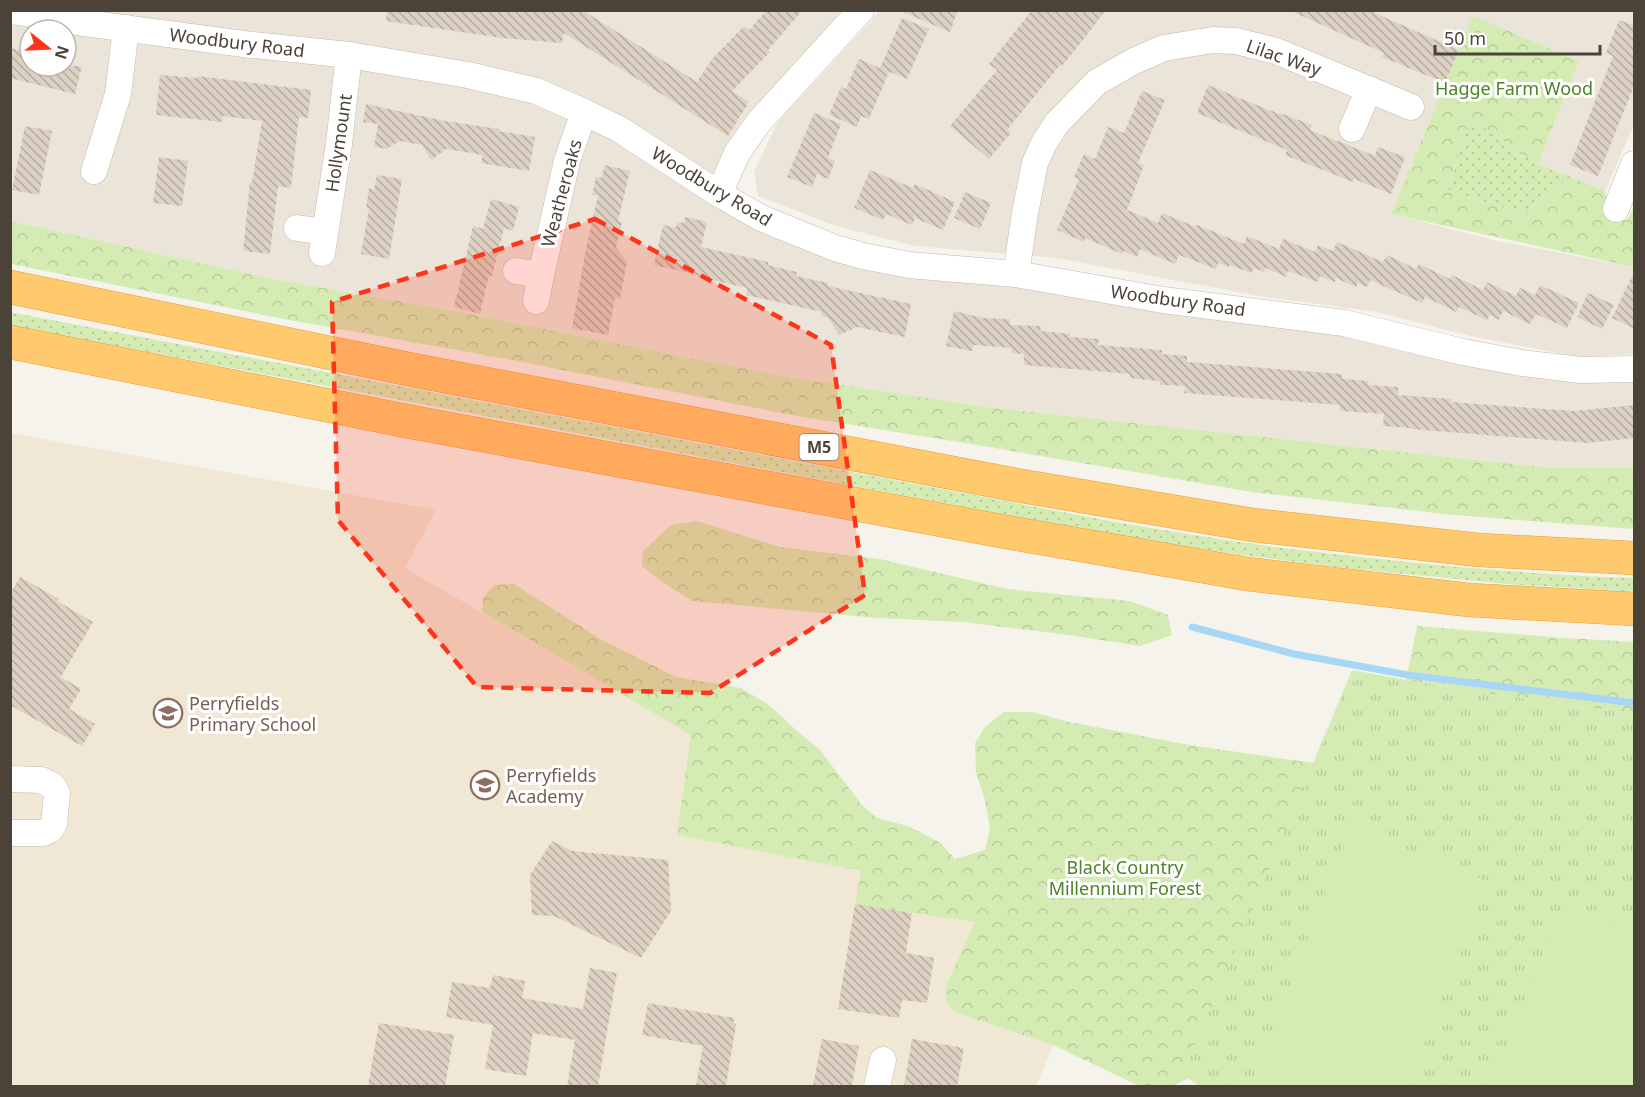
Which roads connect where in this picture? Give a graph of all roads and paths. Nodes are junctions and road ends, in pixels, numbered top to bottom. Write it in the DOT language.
graph roads {
  1 [pos="861,10"];
  2 [pos="10,11"];
  3 [pos="126,28"];
  4 [pos="349,55"];
  5 [pos="1369,89"];
  6 [pos="1411,107"];
  7 [pos="584,112"];
  8 [pos="1352,129"];
  9 [pos="1635,164"];
  10 [pos="94,171"];
  11 [pos="719,194"];
  12 [pos="1616,209"];
  13 [pos="297,228"];
  14 [pos="1016,274"];
  15 [pos="10,287"];
  16 [pos="536,301"];
  17 [pos="10,342"];
  18 [pos="1635,369"];
  19 [pos="1635,558"];
  20 [pos="1635,609"];
  21 [pos="10,779"];
  22 [pos="10,833"];
  23 [pos="883,1060"];
  24 [pos="877,1086"];
  1 -- 11 [label="street"];
  2 -- 3 [label="street, Woodbury Road"];
  3 -- 4 [label="street, Woodbury Road"];
  3 -- 10 [label="street"];
  4 -- 7 [label="street, Woodbury Road"];
  4 -- 13 [label="street, Hollymount"];
  5 -- 6 [label="street, Lilac Way"];
  5 -- 8 [label="street"];
  5 -- 14 [label="street, Lilac Way"];
  7 -- 11 [label="street, Woodbury Road"];
  7 -- 16 [label="street, Weatheroaks"];
  9 -- 12 [label="street"];
  11 -- 14 [label="street, Woodbury Road"];
  14 -- 18 [label="street, Woodbury Road"];
  15 -- 19 [label="highway, M5"];
  17 -- 20 [label="highway"];
  21 -- 22 [label="street"];
  23 -- 24 [label="street"];
}
